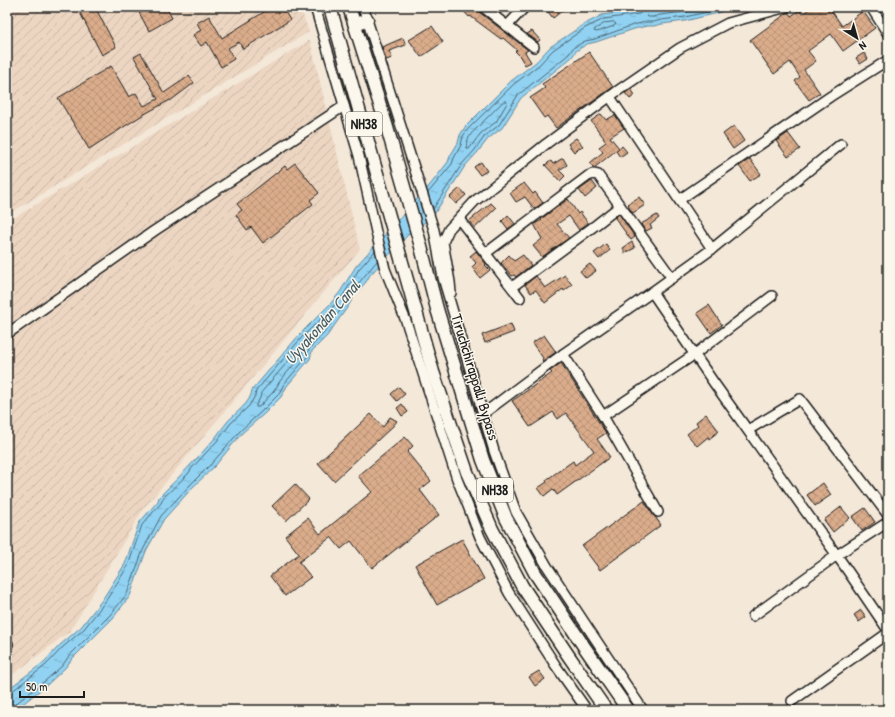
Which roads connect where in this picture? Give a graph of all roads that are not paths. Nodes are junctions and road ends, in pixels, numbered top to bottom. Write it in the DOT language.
graph roads {
  1 [pos="315,7"];
  2 [pos="330,7"];
  3 [pos="349,7"];
  4 [pos="363,7"];
  5 [pos="483,7"];
  6 [pos="526,7"];
  7 [pos="787,7"];
  8 [pos="871,7"];
  9 [pos="367,19"];
  10 [pos="355,25"];
  11 [pos="507,26"];
  12 [pos="888,34"];
  13 [pos="534,47"];
  14 [pos="888,60"];
  15 [pos="610,97"];
  16 [pos="344,106"];
  17 [pos="841,144"];
  18 [pos="679,200"];
  19 [pos="620,206"];
  20 [pos="459,218"];
  21 [pos="712,249"];
  22 [pos="486,253"];
  23 [pos="672,278"];
  24 [pos="512,287"];
  25 [pos="652,292"];
  26 [pos="772,296"];
  27 [pos="520,298"];
  28 [pos="451,307"];
  29 [pos="7,334"];
  30 [pos="562,354"];
  31 [pos="695,354"];
  32 [pos="483,414"];
  33 [pos="603,416"];
  34 [pos="748,430"];
  35 [pos="658,512"];
  36 [pos="888,515"];
  37 [pos="888,522"];
  38 [pos="837,555"];
  39 [pos="753,616"];
  40 [pos="888,630"];
  41 [pos="888,633"];
  42 [pos="792,701"];
  43 [pos="587,710"];
  44 [pos="606,710"];
  45 [pos="628,710"];
  46 [pos="643,710"];
  1 -- 16 [label="street"];
  2 -- 44 [label="highway, NH38"];
  3 -- 10 [label="highway, NH38"];
  4 -- 9 [label="street"];
  5 -- 11 [label="street"];
  6 -- 11 [label="street"];
  7 -- 15 [label="street"];
  8 -- 12 [label="street"];
  9 -- 10 [label="highway"];
  9 -- 28 [label="street"];
  10 -- 45 [label="highway, Tiruchchirappalli Bypass / NH38"];
  11 -- 13 [label="street"];
  14 -- 18 [label="street"];
  15 -- 18 [label="street"];
  15 -- 20 [label="street"];
  16 -- 29 [label="street"];
  16 -- 43 [label="street"];
  17 -- 21 [label="street"];
  18 -- 21 [label="street"];
  19 -- 22 [label="street"];
  19 -- 23 [label="street"];
  19 -- 24 [label="street"];
  20 -- 22 [label="street"];
  20 -- 28 [label="street"];
  21 -- 23 [label="street"];
  22 -- 24 [label="street"];
  23 -- 25 [label="street"];
  24 -- 27 [label="street"];
  25 -- 30 [label="street"];
  25 -- 31 [label="street"];
  26 -- 31 [label="street"];
  28 -- 32 [label="street"];
  30 -- 32 [label="street"];
  30 -- 33 [label="street"];
  31 -- 33 [label="street"];
  31 -- 34 [label="street"];
  32 -- 46 [label="street"];
  33 -- 35 [label="street"];
  34 -- 36 [label="street"];
  34 -- 38 [label="street"];
  37 -- 38 [label="street"];
  38 -- 39 [label="street"];
  38 -- 40 [label="street"];
  41 -- 42 [label="street"];
}
